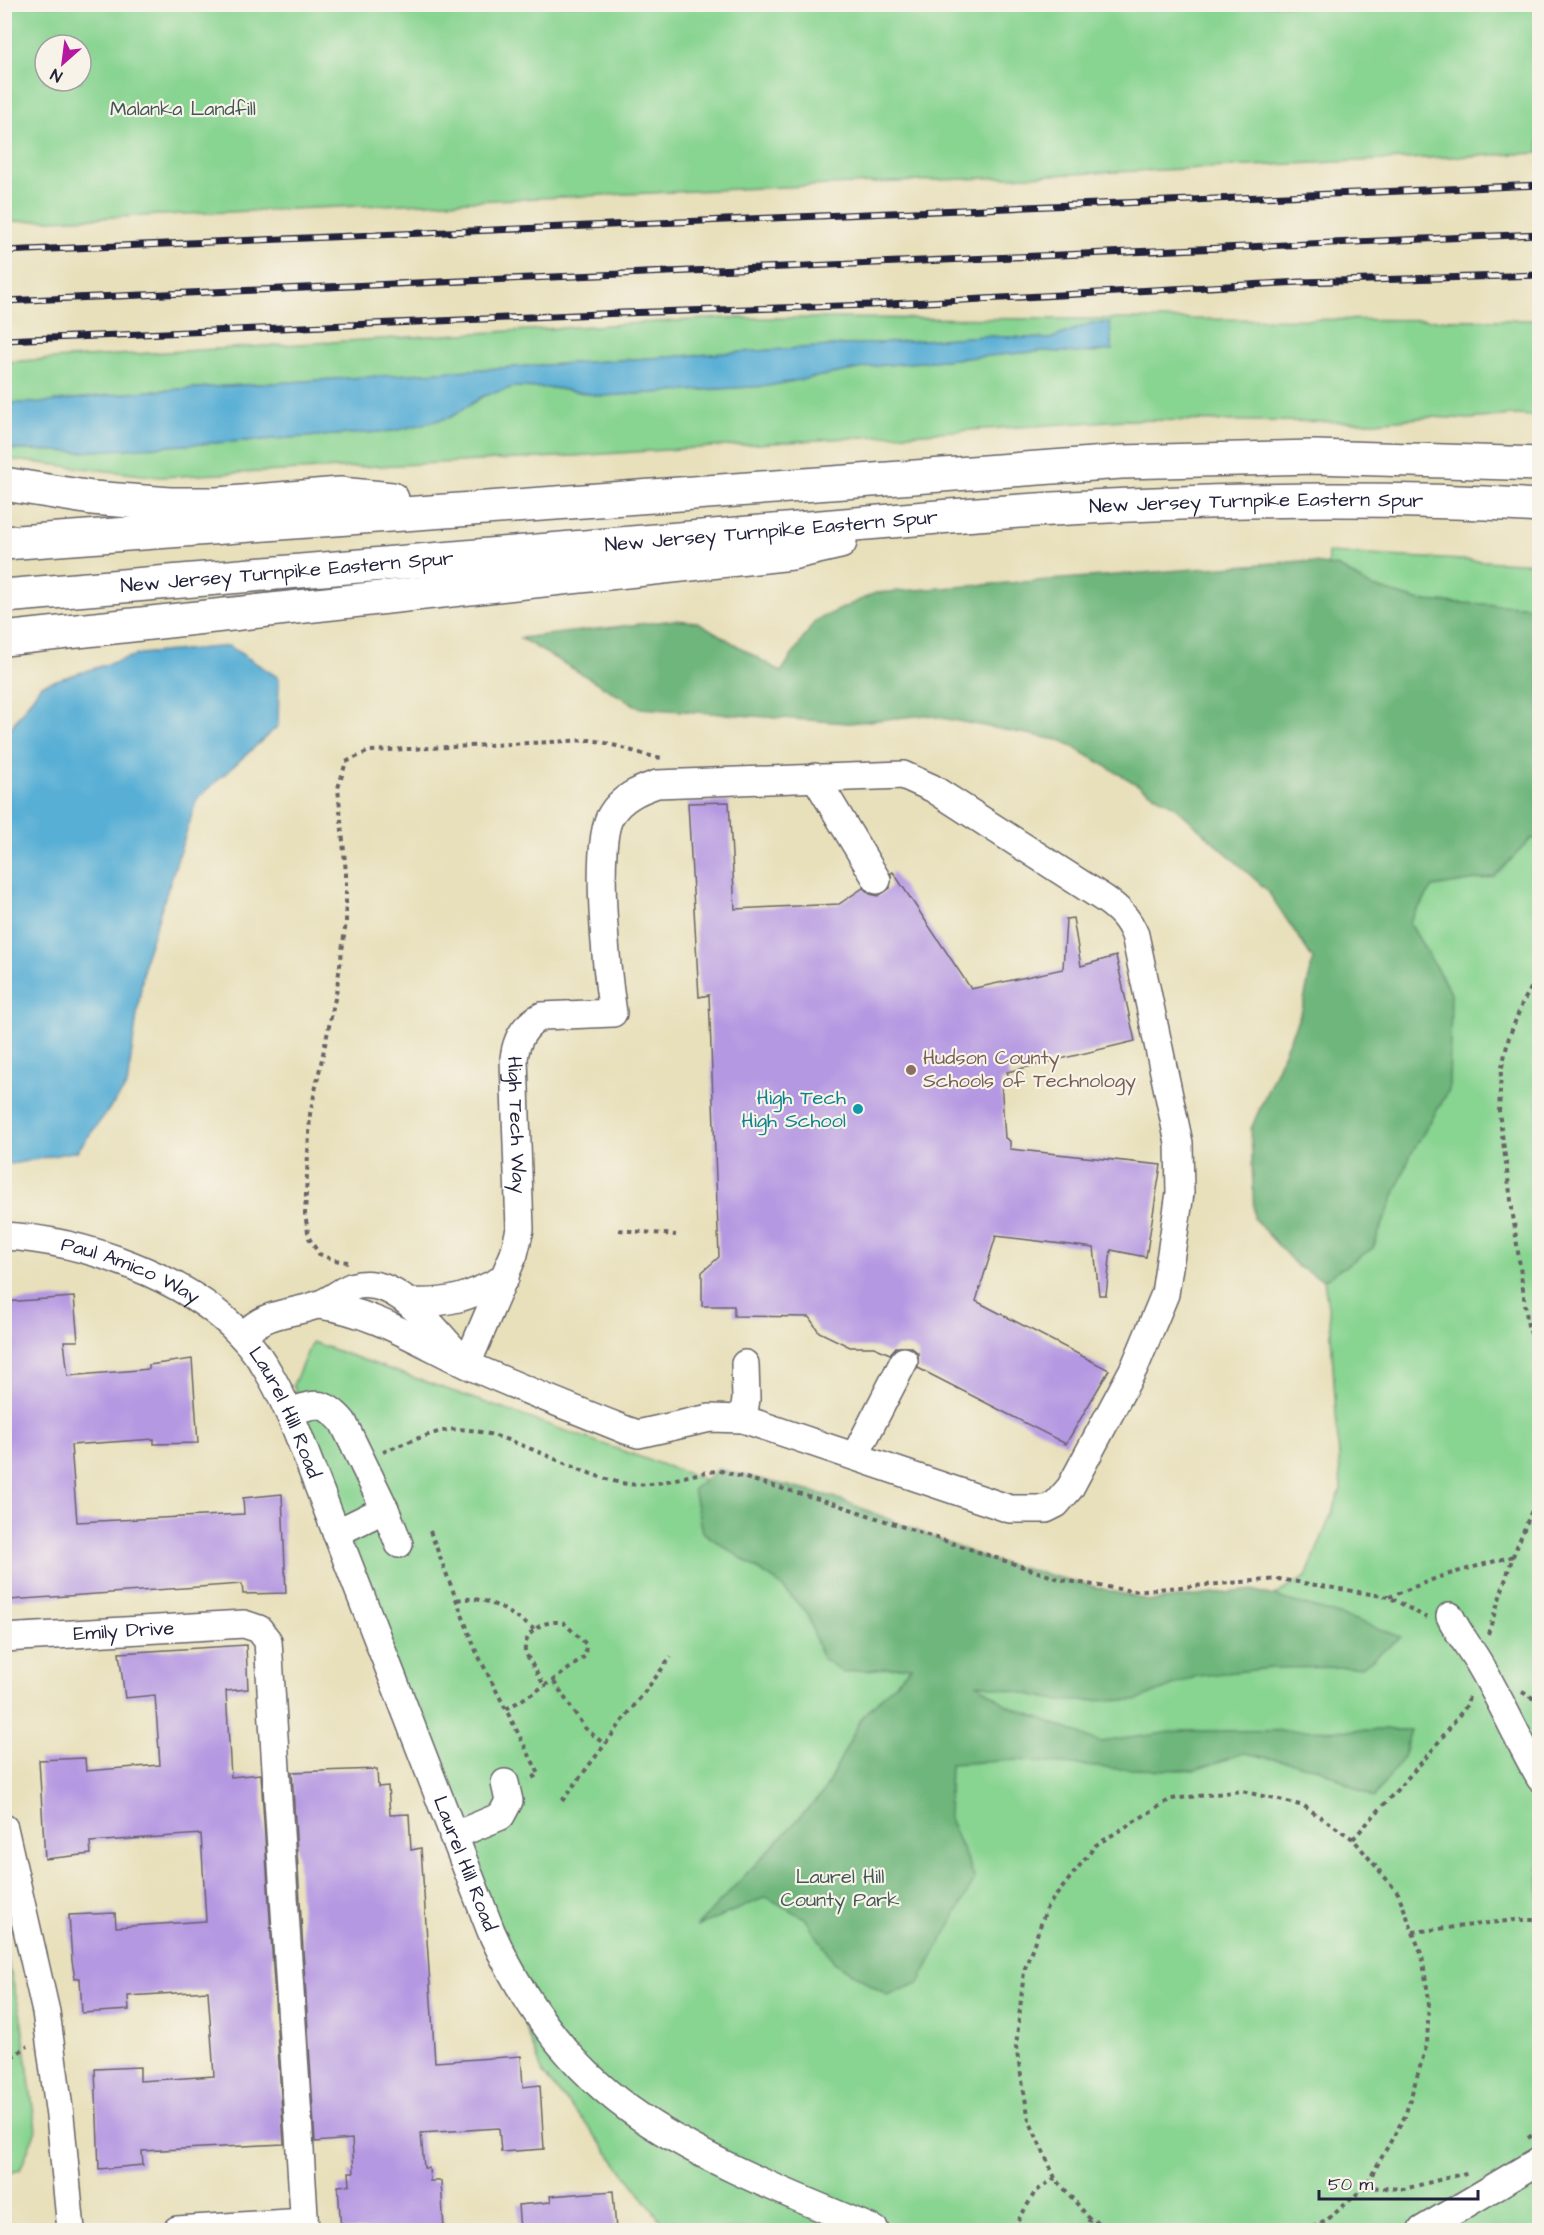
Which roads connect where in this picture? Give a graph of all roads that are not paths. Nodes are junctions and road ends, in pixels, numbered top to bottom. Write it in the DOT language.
graph roads {
  1 [pos="1539,464"];
  2 [pos="4,483"];
  3 [pos="1539,506"];
  4 [pos="493,507"];
  5 [pos="950,516"];
  6 [pos="4,543"];
  7 [pos="4,596"];
  8 [pos="4,639"];
  9 [pos="815,777"];
  10 [pos="878,880"];
  11 [pos="607,972"];
  12 [pos="580,1014"];
  13 [pos="4,1236"];
  14 [pos="505,1278"];
  15 [pos="409,1302"];
  16 [pos="319,1305"];
  17 [pos="242,1336"];
  18 [pos="904,1361"];
  19 [pos="467,1364"];
  20 [pos="745,1364"];
  21 [pos="289,1412"];
  22 [pos="743,1419"];
  23 [pos="855,1456"];
  24 [pos="385,1509"];
  25 [pos="336,1533"];
  26 [pos="399,1544"];
  27 [pos="1450,1616"];
  28 [pos="4,1638"];
  29 [pos="1539,1778"];
  30 [pos="515,1786"];
  31 [pos="4,1828"];
  32 [pos="453,1836"];
  33 [pos="1530,2151"];
  34 [pos="305,2226"];
  35 [pos="71,2230"];
  36 [pos="177,2230"];
  37 [pos="875,2230"];
  38 [pos="1422,2230"];
  1 -- 4 [label="highway"];
  2 -- 4 [label="highway"];
  3 -- 5 [label="highway, New Jersey Turnpike Eastern Spur"];
  4 -- 6 [label="highway"];
  5 -- 7 [label="highway, New Jersey Turnpike Eastern Spur"];
  5 -- 8 [label="highway"];
  9 -- 10 [label="street"];
  9 -- 11 [label="street"];
  9 -- 23 [label="street"];
  11 -- 12 [label="street"];
  11 -- 12 [label="street, High Tech Way"];
  12 -- 14 [label="street, High Tech Way"];
  13 -- 17 [label="street, Paul Amico Way"];
  14 -- 15 [label="street"];
  14 -- 19 [label="street, High Tech Way"];
  15 -- 16 [label="street"];
  15 -- 19 [label="street"];
  16 -- 17 [label="street"];
  16 -- 19 [label="street"];
  17 -- 21 [label="street, Laurel Hill Road"];
  18 -- 23 [label="street"];
  19 -- 22 [label="street"];
  20 -- 22 [label="street"];
  21 -- 24 [label="street"];
  21 -- 25 [label="street, Laurel Hill Road"];
  22 -- 23 [label="street"];
  24 -- 25 [label="street"];
  24 -- 26 [label="street"];
  25 -- 32 [label="street, Laurel Hill Road"];
  27 -- 29 [label="street"];
  28 -- 34 [label="street, Emily Drive"];
  30 -- 32 [label="street"];
  31 -- 35 [label="street"];
  32 -- 37 [label="street, Laurel Hill Road"];
  33 -- 38 [label="street"];
  34 -- 36 [label="street"];
}
